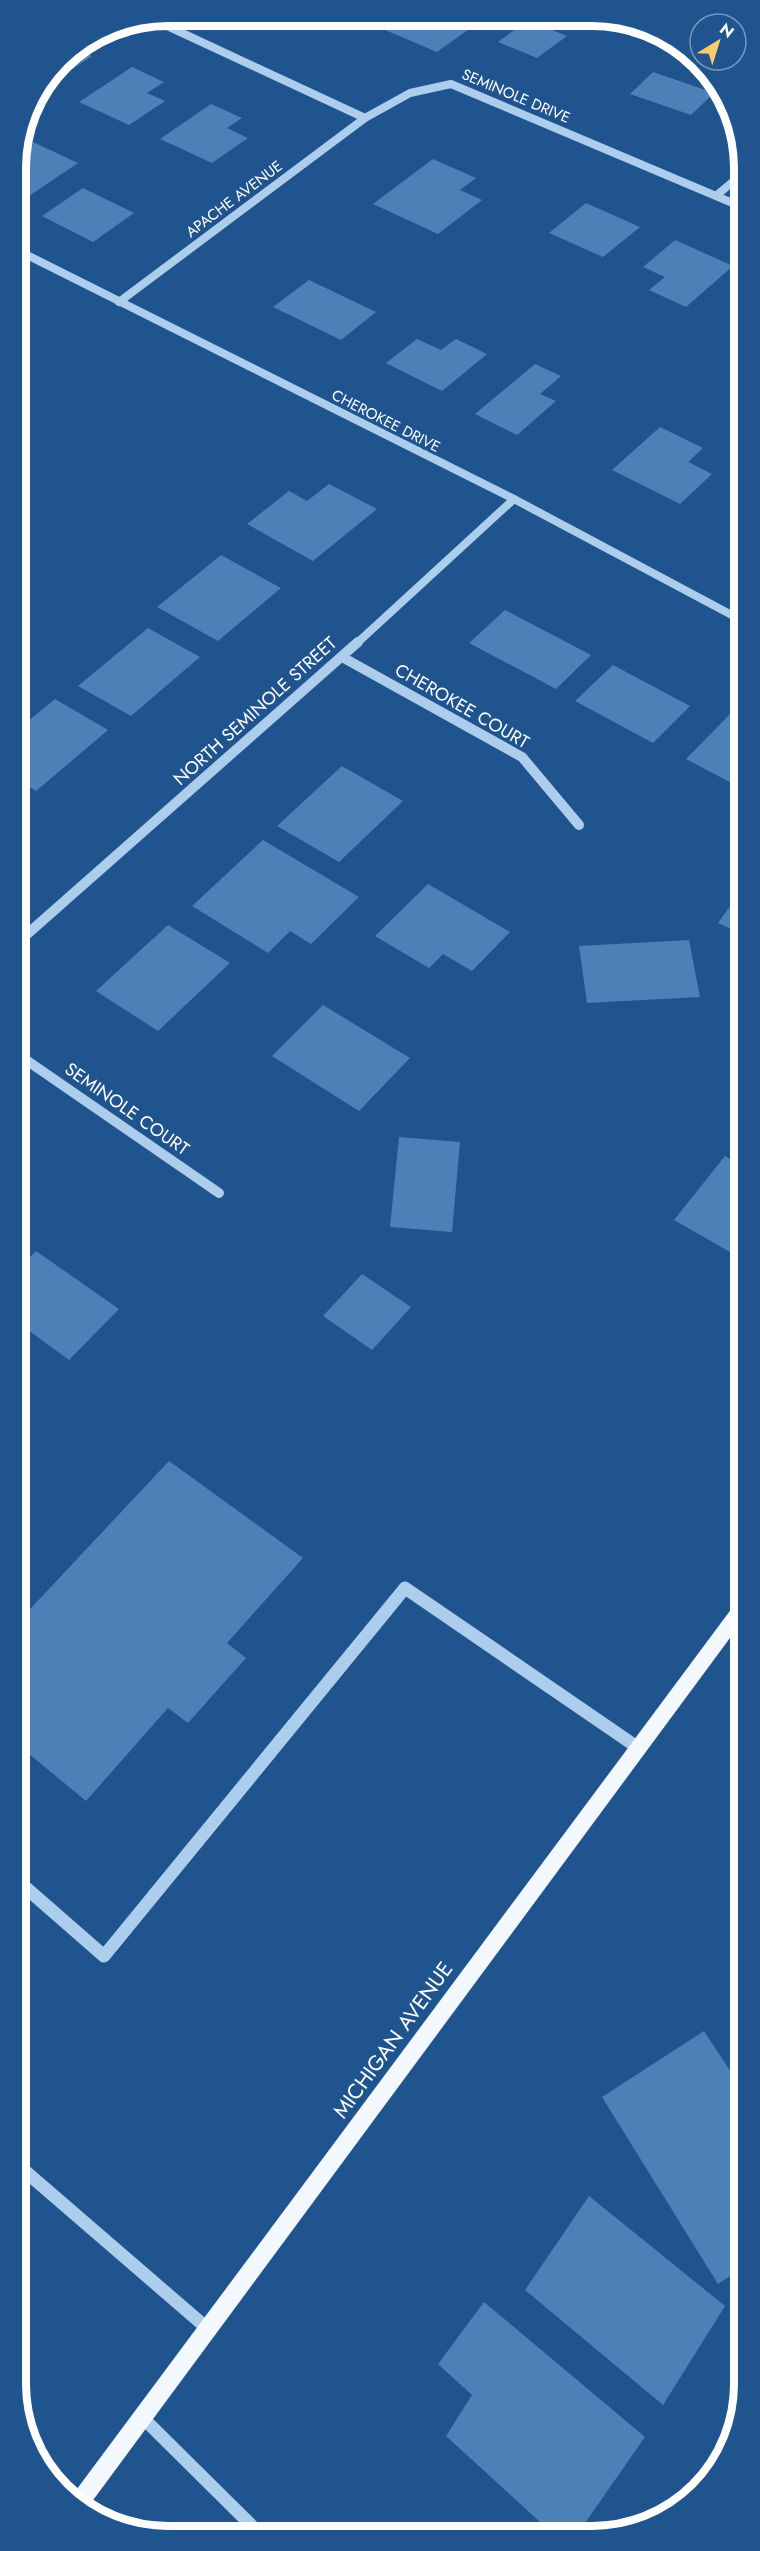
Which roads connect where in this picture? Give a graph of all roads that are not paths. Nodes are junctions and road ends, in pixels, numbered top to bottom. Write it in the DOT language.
graph roads {
  1 [pos="167,26"];
  2 [pos="365,118"];
  3 [pos="734,181"];
  4 [pos="717,195"];
  5 [pos="734,203"];
  6 [pos="26,255"];
  7 [pos="119,302"];
  8 [pos="514,499"];
  9 [pos="734,616"];
  10 [pos="342,657"];
  11 [pos="579,825"];
  12 [pos="26,935"];
  13 [pos="26,1060"];
  14 [pos="219,1193"];
  15 [pos="734,1618"];
  16 [pos="637,1747"];
  17 [pos="26,1888"];
  18 [pos="26,2172"];
  19 [pos="208,2330"];
  20 [pos="142,2417"];
  21 [pos="83,2497"];
  22 [pos="252,2526"];
  1 -- 2 [label="street"];
  2 -- 4 [label="street, SEMINOLE DRIVE"];
  2 -- 7 [label="street, APACHE AVENUE"];
  3 -- 4 [label="street"];
  4 -- 5 [label="street, SEMINOLE DRIVE"];
  6 -- 7 [label="street, CHEROKEE DRIVE"];
  7 -- 8 [label="street, CHEROKEE DRIVE"];
  8 -- 9 [label="street, CHEROKEE DRIVE"];
  8 -- 10 [label="street, NORTH SEMINOLE STREET"];
  10 -- 11 [label="street, CHEROKEE COURT"];
  10 -- 12 [label="street, NORTH SEMINOLE STREET"];
  13 -- 14 [label="street, SEMINOLE COURT"];
  15 -- 16 [label="main road, MICHIGAN AVENUE"];
  16 -- 17 [label="street"];
  16 -- 19 [label="main road, MICHIGAN AVENUE"];
  18 -- 19 [label="street"];
  19 -- 20 [label="main road, MICHIGAN AVENUE"];
  20 -- 21 [label="main road, MICHIGAN AVENUE"];
  20 -- 22 [label="street"];
}
